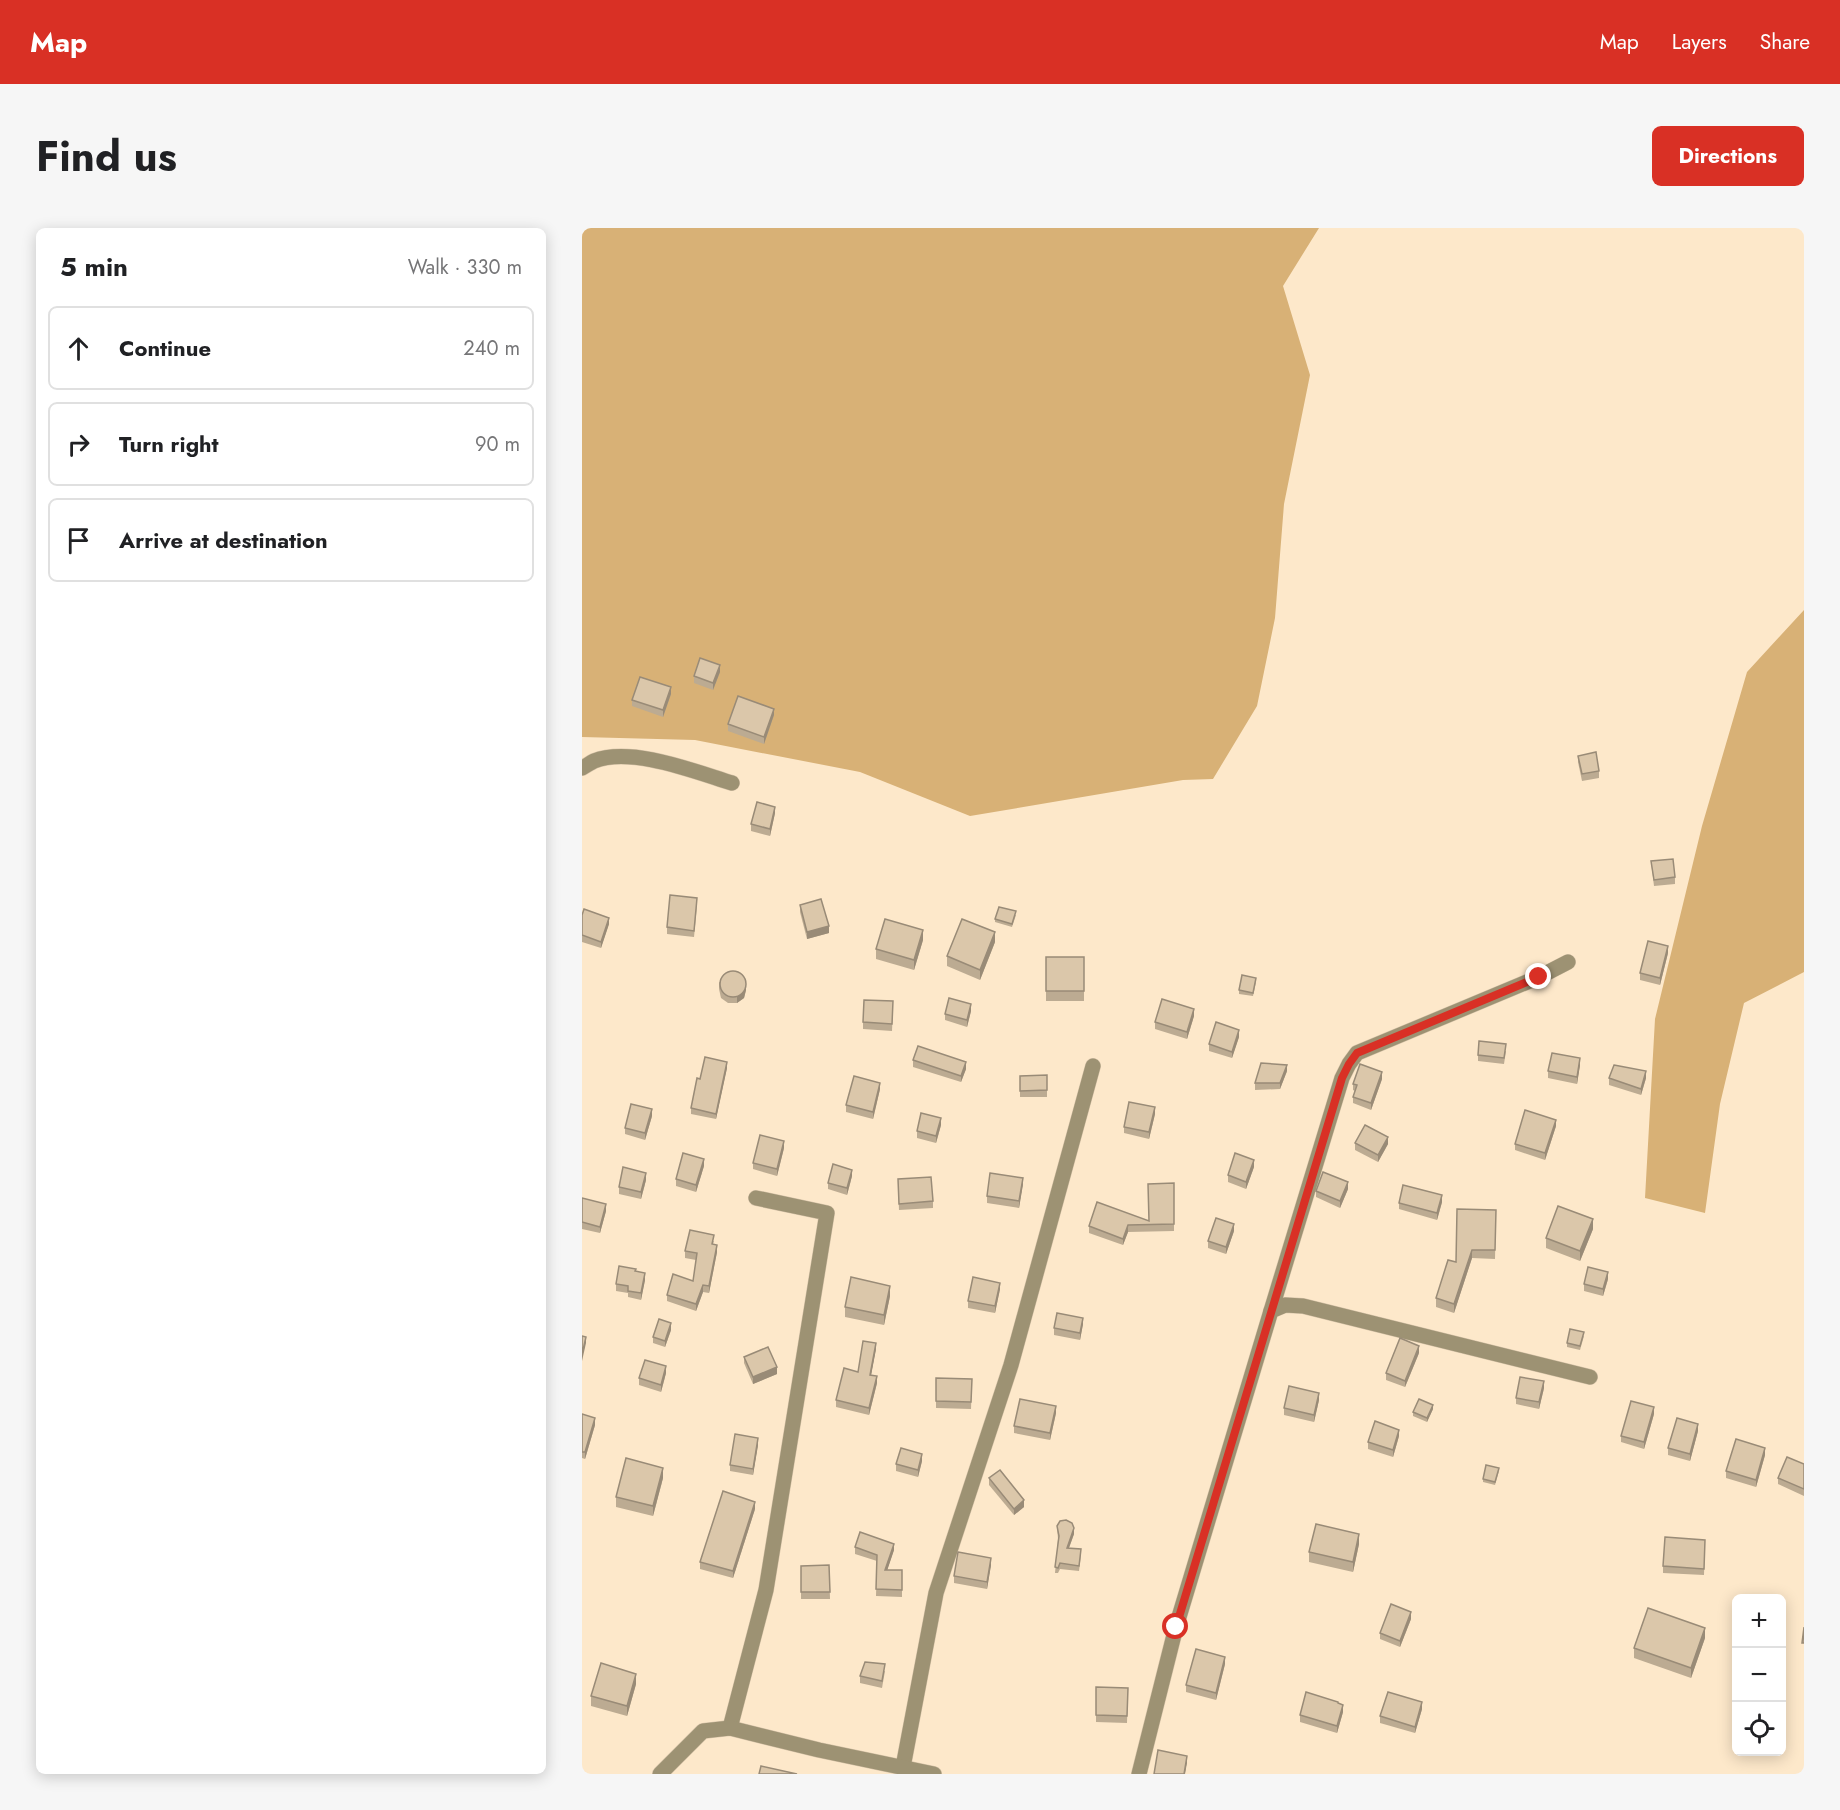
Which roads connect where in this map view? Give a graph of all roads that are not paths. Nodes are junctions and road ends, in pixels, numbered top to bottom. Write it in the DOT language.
graph roads {
  1 [pos="582,768"];
  2 [pos="732,783"];
  3 [pos="1568,962"];
  4 [pos="1093,1066"];
  5 [pos="756,1198"];
  6 [pos="1271,1311"];
  7 [pos="1590,1377"];
  8 [pos="730,1728"];
  9 [pos="903,1767"];
  10 [pos="660,1774"];
  11 [pos="934,1774"];
  12 [pos="1138,1774"];
  1 -- 2 [label="street"];
  3 -- 6 [label="street"];
  4 -- 9 [label="street"];
  5 -- 8 [label="street"];
  6 -- 7 [label="street"];
  6 -- 12 [label="street"];
  8 -- 9 [label="street"];
  8 -- 10 [label="street"];
  9 -- 11 [label="street"];
}
